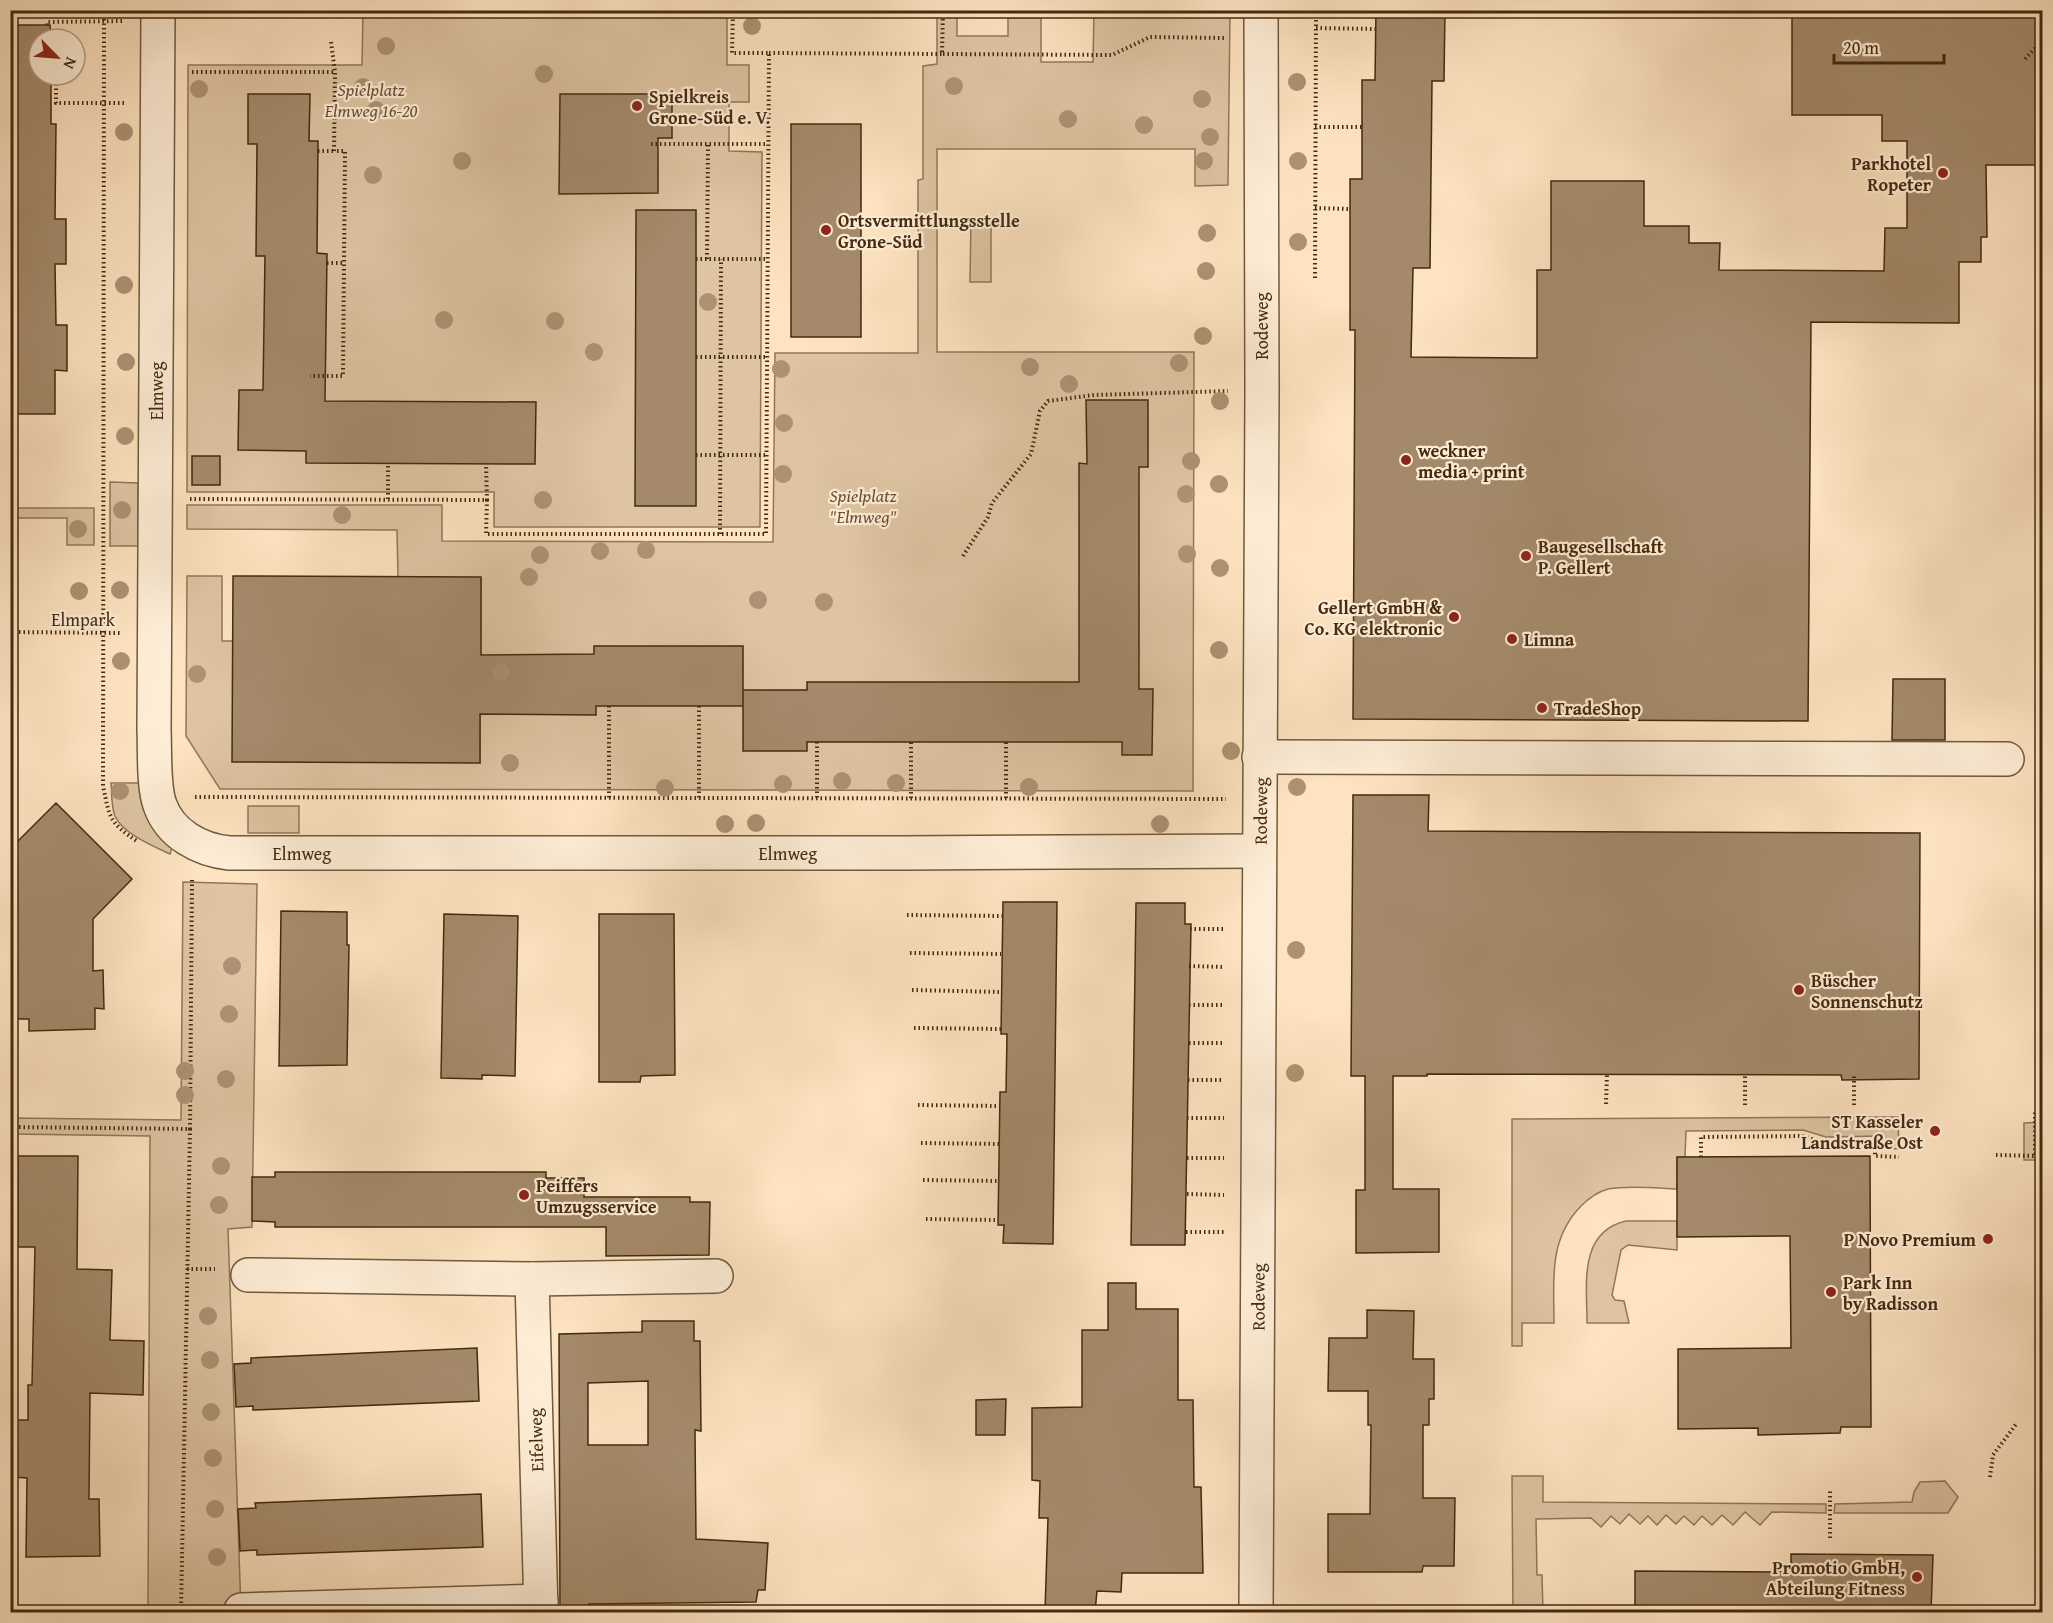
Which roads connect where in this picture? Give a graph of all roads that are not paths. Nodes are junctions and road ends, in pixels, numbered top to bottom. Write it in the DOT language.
graph roads {
  1 [pos="158,16"];
  2 [pos="1261,25"];
  3 [pos="1259,757"];
  4 [pos="2007,759"];
  5 [pos="1259,851"];
  6 [pos="236,1272"];
  7 [pos="716,1276"];
  8 [pos="543,1278"];
  9 [pos="541,1607"];
  10 [pos="241,1610"];
  11 [pos="1256,1612"];
  1 -- 5 [label="street, Elmweg"];
  2 -- 3 [label="street, Rodeweg"];
  3 -- 4 [label="street"];
  3 -- 5 [label="street, Rodeweg"];
  5 -- 11 [label="street, Rodeweg"];
  6 -- 8 [label="street"];
  7 -- 8 [label="street"];
  8 -- 9 [label="street, Eifelweg"];
  9 -- 10 [label="street, Eifelweg"];
}
